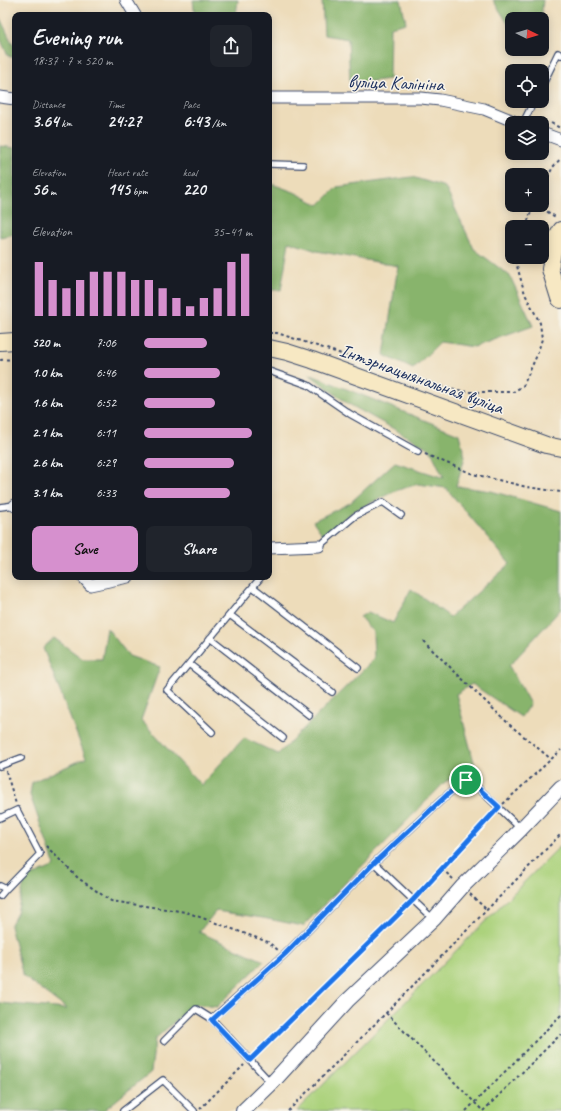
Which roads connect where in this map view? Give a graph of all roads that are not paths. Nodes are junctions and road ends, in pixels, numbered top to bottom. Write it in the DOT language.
graph roads {
  1 [pos="126,0"];
  2 [pos="133,12"];
  3 [pos="561,55"];
  4 [pos="549,72"];
  5 [pos="0,97"];
  6 [pos="272,98"];
  7 [pos="12,99"];
  8 [pos="505,118"];
  9 [pos="549,136"];
  10 [pos="561,140"];
  11 [pos="272,164"];
  12 [pos="303,165"];
  13 [pos="561,230"];
  14 [pos="561,300"];
  15 [pos="0,342"];
  16 [pos="12,342"];
  17 [pos="272,349"];
  18 [pos="272,372"];
  19 [pos="561,448"];
  20 [pos="418,452"];
  21 [pos="12,505"];
  22 [pos="0,507"];
  23 [pos="401,515"];
  24 [pos="319,546"];
  25 [pos="272,548"];
  26 [pos="86,580"];
  27 [pos="114,580"];
  28 [pos="259,580"];
  29 [pos="253,587"];
  30 [pos="230,615"];
  31 [pos="210,638"];
  32 [pos="189,664"];
  33 [pos="358,668"];
  34 [pos="332,692"];
  35 [pos="309,715"];
  36 [pos="212,732"];
  37 [pos="283,738"];
  38 [pos="21,758"];
  39 [pos="2,765"];
  40 [pos="561,787"];
  41 [pos="0,818"];
  42 [pos="521,829"];
  43 [pos="374,863"];
  44 [pos="3,887"];
  45 [pos="0,896"];
  46 [pos="434,919"];
  47 [pos="212,1020"];
  48 [pos="164,1041"];
  49 [pos="272,1083"];
  50 [pos="123,1111"];
  51 [pos="194,1111"];
  52 [pos="242,1111"];
  1 -- 2 [label="street"];
  3 -- 4 [label="lane"];
  5 -- 7 [label="street"];
  6 -- 8 [label="street, вуліца Калініна"];
  9 -- 10 [label="street"];
  11 -- 12 [label="lane"];
  13 -- 14 [label="main road"];
  15 -- 16 [label="main road"];
  17 -- 19 [label="main road, Інтэрнацыянальная вуліца"];
  18 -- 20 [label="lane"];
  21 -- 22 [label="lane"];
  23 -- 24 [label="lane"];
  24 -- 25 [label="street"];
  26 -- 27 [label="street"];
  28 -- 29 [label="lane"];
  29 -- 30 [label="lane"];
  29 -- 33 [label="lane"];
  30 -- 31 [label="lane"];
  30 -- 34 [label="lane"];
  31 -- 32 [label="lane"];
  31 -- 35 [label="lane"];
  32 -- 36 [label="lane"];
  32 -- 37 [label="lane"];
  38 -- 39 [label="lane"];
  40 -- 42 [label="street"];
  41 -- 44 [label="lane"];
  42 -- 43 [label="lane"];
  42 -- 46 [label="street"];
  43 -- 46 [label="lane"];
  43 -- 47 [label="lane"];
  44 -- 45 [label="lane"];
  46 -- 49 [label="street"];
  47 -- 48 [label="lane"];
  47 -- 49 [label="lane"];
  49 -- 52 [label="street"];
  50 -- 51 [label="lane"];
}
